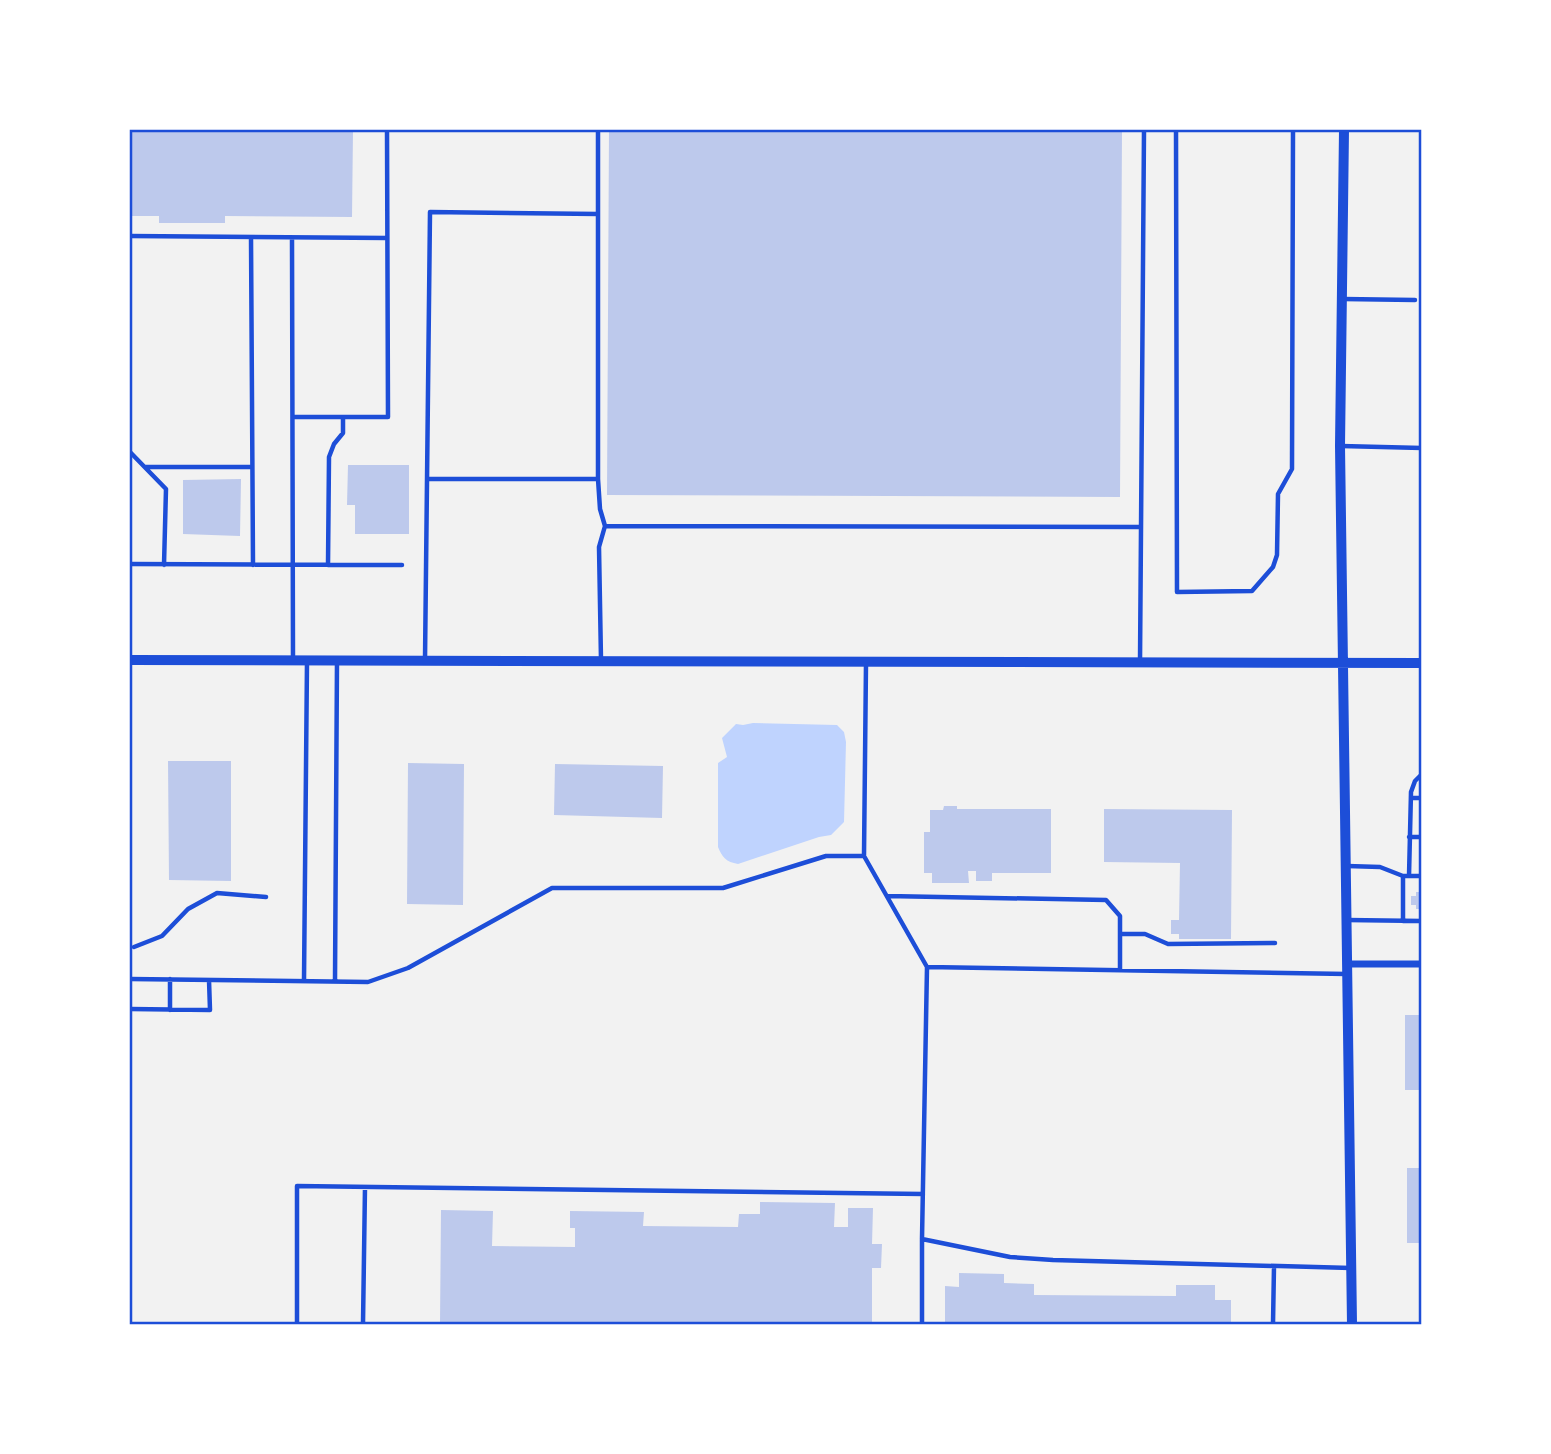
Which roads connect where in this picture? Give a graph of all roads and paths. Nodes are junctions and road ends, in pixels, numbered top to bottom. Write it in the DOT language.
graph roads {
  1 [pos="387,130"];
  2 [pos="598,130"];
  3 [pos="1144,130"];
  4 [pos="1177,130"];
  5 [pos="1293,130"];
  6 [pos="1343,130"];
  7 [pos="598,214"];
  8 [pos="130,236"];
  9 [pos="251,237"];
  10 [pos="292,238"];
  11 [pos="387,238"];
  12 [pos="1342,299"];
  13 [pos="1415,300"];
  14 [pos="293,417"];
  15 [pos="344,417"];
  16 [pos="1340,446"];
  17 [pos="1422,448"];
  18 [pos="130,452"];
  19 [pos="144,467"];
  20 [pos="252,467"];
  21 [pos="428,479"];
  22 [pos="598,479"];
  23 [pos="605,526"];
  24 [pos="1141,527"];
  25 [pos="130,564"];
  26 [pos="164,565"];
  27 [pos="253,565"];
  28 [pos="293,565"];
  29 [pos="328,565"];
  30 [pos="402,565"];
  31 [pos="130,660"];
  32 [pos="293,660"];
  33 [pos="307,660"];
  34 [pos="337,660"];
  35 [pos="425,661"];
  36 [pos="601,661"];
  37 [pos="866,662"];
  38 [pos="1342,662"];
  39 [pos="1422,663"];
  40 [pos="1140,664"];
  41 [pos="1422,774"];
  42 [pos="1411,798"];
  43 [pos="1422,798"];
  44 [pos="1409,837"];
  45 [pos="1422,837"];
  46 [pos="863,856"];
  47 [pos="1345,866"];
  48 [pos="1406,876"];
  49 [pos="1422,876"];
  50 [pos="887,896"];
  51 [pos="266,897"];
  52 [pos="1346,920"];
  53 [pos="1402,921"];
  54 [pos="1422,921"];
  55 [pos="1120,934"];
  56 [pos="1275,943"];
  57 [pos="134,947"];
  58 [pos="1422,964"];
  59 [pos="928,967"];
  60 [pos="1347,969"];
  61 [pos="1120,970"];
  62 [pos="130,979"];
  63 [pos="170,979"];
  64 [pos="209,980"];
  65 [pos="304,981"];
  66 [pos="335,981"];
  67 [pos="130,1009"];
  68 [pos="170,1010"];
  69 [pos="365,1187"];
  70 [pos="923,1194"];
  71 [pos="922,1239"];
  72 [pos="1274,1266"];
  73 [pos="1352,1268"];
  74 [pos="297,1325"];
  75 [pos="363,1325"];
  76 [pos="922,1325"];
  77 [pos="1273,1325"];
  78 [pos="1352,1325"];
  1 -- 11 [label="lane"];
  2 -- 7 [label="lane"];
  3 -- 24 [label="lane"];
  4 -- 5 [label="lane"];
  6 -- 12 [label="main road"];
  7 -- 21 [label="lane"];
  7 -- 22 [label="lane"];
  8 -- 9 [label="lane"];
  9 -- 10 [label="lane"];
  9 -- 20 [label="lane"];
  10 -- 11 [label="lane"];
  10 -- 14 [label="lane"];
  11 -- 15 [label="lane"];
  12 -- 13 [label="lane"];
  12 -- 16 [label="main road"];
  14 -- 15 [label="lane"];
  14 -- 28 [label="lane"];
  15 -- 29 [label="lane"];
  16 -- 17 [label="lane"];
  16 -- 38 [label="main road"];
  18 -- 19 [label="lane"];
  19 -- 20 [label="lane"];
  19 -- 26 [label="lane"];
  20 -- 27 [label="lane"];
  21 -- 22 [label="lane"];
  21 -- 35 [label="lane"];
  22 -- 23 [label="lane"];
  23 -- 24 [label="lane"];
  23 -- 36 [label="lane"];
  24 -- 40 [label="lane"];
  25 -- 26 [label="lane"];
  26 -- 27 [label="lane"];
  27 -- 28 [label="lane"];
  28 -- 29 [label="lane"];
  28 -- 32 [label="lane"];
  29 -- 30 [label="lane"];
  31 -- 32 [label="main road"];
  32 -- 33 [label="main road"];
  33 -- 34 [label="main road"];
  33 -- 65 [label="lane"];
  34 -- 35 [label="main road"];
  34 -- 66 [label="lane"];
  35 -- 36 [label="main road"];
  36 -- 37 [label="main road"];
  37 -- 40 [label="main road"];
  37 -- 46 [label="lane"];
  38 -- 39 [label="main road"];
  38 -- 40 [label="main road"];
  38 -- 47 [label="main road"];
  41 -- 42 [label="lane"];
  42 -- 43 [label="lane"];
  42 -- 44 [label="lane"];
  44 -- 45 [label="lane"];
  44 -- 48 [label="lane"];
  46 -- 50 [label="lane"];
  46 -- 66 [label="lane"];
  47 -- 48 [label="lane"];
  47 -- 52 [label="main road"];
  48 -- 49 [label="lane"];
  48 -- 53 [label="lane"];
  50 -- 55 [label="lane"];
  50 -- 59 [label="lane"];
  51 -- 57 [label="lane"];
  52 -- 53 [label="lane"];
  52 -- 60 [label="main road"];
  53 -- 54 [label="lane"];
  55 -- 56 [label="lane"];
  55 -- 61 [label="lane"];
  58 -- 60 [label="street"];
  59 -- 61 [label="lane"];
  59 -- 70 [label="lane"];
  60 -- 61 [label="lane"];
  60 -- 73 [label="main road"];
  62 -- 63 [label="lane"];
  63 -- 64 [label="lane"];
  63 -- 68 [label="lane"];
  64 -- 65 [label="lane"];
  64 -- 68 [label="lane"];
  65 -- 66 [label="lane"];
  67 -- 68 [label="lane"];
  69 -- 70 [label="lane"];
  69 -- 74 [label="lane"];
  69 -- 75 [label="lane"];
  70 -- 71 [label="lane"];
  71 -- 72 [label="lane"];
  71 -- 76 [label="lane"];
  72 -- 73 [label="lane"];
  72 -- 77 [label="lane"];
  73 -- 78 [label="main road"];
}
